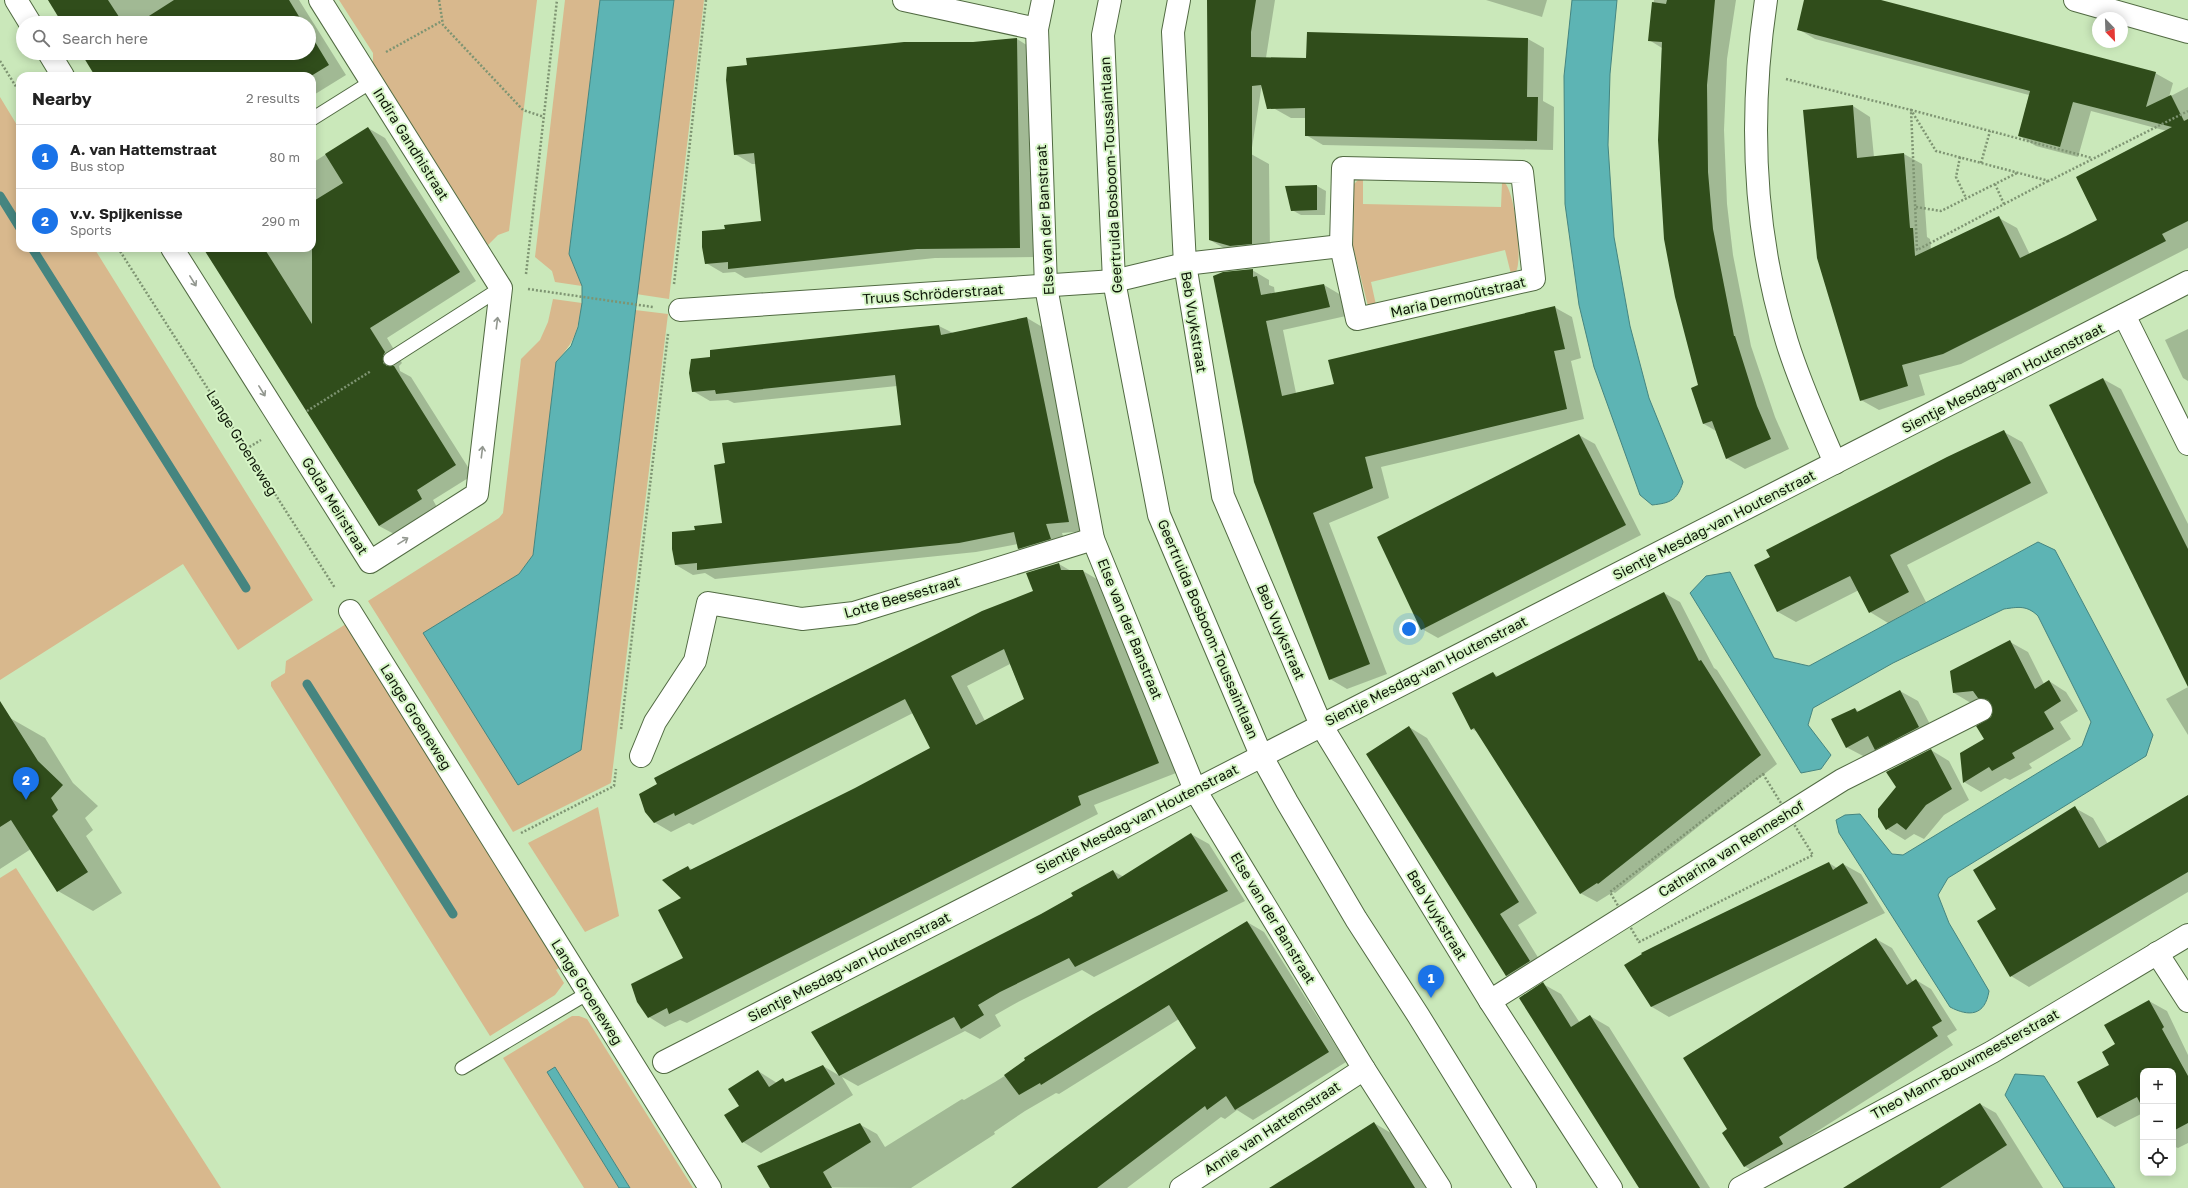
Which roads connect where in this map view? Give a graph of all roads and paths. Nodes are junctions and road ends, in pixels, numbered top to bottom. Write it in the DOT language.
graph roads {
  1 [pos="16,0"];
  2 [pos="320,0"];
  3 [pos="439,0"];
  4 [pos="706,0"];
  5 [pos="904,0"];
  6 [pos="1043,0"];
  7 [pos="1110,0"];
  8 [pos="1180,0"];
  9 [pos="1766,0"];
  10 [pos="2075,0"];
  11 [pos="26,16"];
  12 [pos="442,22"];
  13 [pos="1037,29"];
  14 [pos="2188,32"];
  15 [pos="53,60"];
  16 [pos="0,61"];
  17 [pos="61,72"];
  18 [pos="1757,72"];
  19 [pos="366,74"];
  20 [pos="16,87"];
  21 [pos="1911,110"];
  22 [pos="2188,111"];
  23 [pos="316,116"];
  24 [pos="544,117"];
  25 [pos="1990,131"];
  26 [pos="1960,157"];
  27 [pos="2092,158"];
  28 [pos="1981,163"];
  29 [pos="2017,173"];
  30 [pos="2048,181"];
  31 [pos="1995,184"];
  32 [pos="1966,198"];
  33 [pos="2004,204"];
  34 [pos="1916,207"];
  35 [pos="1341,246"];
  36 [pos="121,252"];
  37 [pos="175,252"];
  38 [pos="1185,264"];
  39 [pos="1114,281"];
  40 [pos="2188,282"];
  41 [pos="674,286"];
  42 [pos="1046,287"];
  43 [pos="501,288"];
  44 [pos="524,289"];
  45 [pos="656,307"];
  46 [pos="680,310"];
  47 [pos="2124,316"];
  48 [pos="668,333"];
  49 [pos="390,359"];
  50 [pos="284,426"];
  51 [pos="2188,444"];
  52 [pos="246,449"];
  53 [pos="1835,463"];
  54 [pos="1093,539"];
  55 [pos="350,611"];
  56 [pos="1981,710"];
  57 [pos="1321,724"];
  58 [pos="620,737"];
  59 [pos="1261,755"];
  60 [pos="641,756"];
  61 [pos="617,761"];
  62 [pos="1195,790"];
  63 [pos="496,846"];
  64 [pos="2188,935"];
  65 [pos="2157,953"];
  66 [pos="588,993"];
  67 [pos="1490,1000"];
  68 [pos="2188,1001"];
  69 [pos="664,1062"];
  70 [pos="462,1068"];
  71 [pos="1364,1069"];
  72 [pos="710,1188"];
  73 [pos="1181,1188"];
  74 [pos="1440,1188"];
  75 [pos="1525,1188"];
  76 [pos="1611,1188"];
  77 [pos="1740,1188"];
  1 -- 11 [label="street"];
  2 -- 19 [label="street, Indira Gandhistraat"];
  3 -- 12 [label="path"];
  4 -- 41 [label="path"];
  5 -- 13 [label="street"];
  6 -- 13 [label="street, Else van der Banstraat"];
  7 -- 39 [label="street, Geertruida Bosboom-Toussaintlaan"];
  8 -- 38 [label="street, Beb Vuykstraat"];
  9 -- 18 [label="street"];
  10 -- 14 [label="street"];
  12 -- 19 [label="path"];
  12 -- 24 [label="path"];
  13 -- 42 [label="street, Else van der Banstraat"];
  15 -- 17 [label="street"];
  16 -- 20 [label="path"];
  18 -- 21 [label="path"];
  18 -- 53 [label="street"];
  19 -- 23 [label="lane"];
  19 -- 43 [label="street, Indira Gandhistraat"];
  21 -- 25 [label="path"];
  21 -- 26 [label="path"];
  21 -- 34 [label="path"];
  22 -- 27 [label="path"];
  25 -- 27 [label="path"];
  25 -- 28 [label="path"];
  26 -- 28 [label="path"];
  26 -- 32 [label="path"];
  27 -- 30 [label="path"];
  28 -- 29 [label="path"];
  29 -- 30 [label="path"];
  29 -- 31 [label="path"];
  30 -- 33 [label="path"];
  31 -- 32 [label="path"];
  31 -- 33 [label="path"];
  32 -- 34 [label="path"];
  33 -- 34 [label="path"];
  35 -- 35 [label="street, Maria Dermoûtstraat"];
  35 -- 38 [label="street"];
  36 -- 52 [label="path, Lange Groeneweg"];
  37 -- 50 [label="street, Golda Meirstraat, one-way"];
  38 -- 39 [label="street, Truus Schröderstraat"];
  38 -- 57 [label="street, Beb Vuykstraat"];
  39 -- 42 [label="street, Truus Schröderstraat"];
  39 -- 59 [label="street, Geertruida Bosboom-Toussaintlaan"];
  40 -- 47 [label="street, Sientje Mesdag-van Houtenstraat"];
  42 -- 46 [label="street, Truus Schröderstraat"];
  42 -- 54 [label="street, Else van der Banstraat"];
  43 -- 49 [label="lane"];
  50 -- 43 [label="street, Golda Meirstraat, one-way"];
  44 -- 45 [label="path"];
  47 -- 51 [label="street"];
  47 -- 53 [label="street, Sientje Mesdag-van Houtenstraat"];
  48 -- 58 [label="path"];
  49 -- 50 [label="path"];
  50 -- 52 [label="path"];
  52 -- 55 [label="path, Lange Groeneweg"];
  53 -- 57 [label="street, Sientje Mesdag-van Houtenstraat"];
  54 -- 60 [label="street, Lotte Beesestraat"];
  54 -- 62 [label="street, Else van der Banstraat"];
  55 -- 63 [label="street, Lange Groeneweg"];
  56 -- 67 [label="street, Catharina van Renneshof"];
  57 -- 59 [label="street, Sientje Mesdag-van Houtenstraat"];
  57 -- 67 [label="street, Beb Vuykstraat"];
  59 -- 62 [label="street, Sientje Mesdag-van Houtenstraat"];
  59 -- 75 [label="street, Geertruida Bosboom-Toussaintlaan"];
  61 -- 63 [label="path"];
  62 -- 69 [label="street, Sientje Mesdag-van Houtenstraat"];
  62 -- 71 [label="street, Else van der Banstraat"];
  63 -- 66 [label="street, Lange Groeneweg"];
  64 -- 65 [label="street, Theo Mann-Bouwmeesterstraat"];
  65 -- 68 [label="street"];
  65 -- 77 [label="street, Theo Mann-Bouwmeesterstraat"];
  66 -- 70 [label="lane"];
  66 -- 72 [label="street, Lange Groeneweg"];
  67 -- 76 [label="street, Beb Vuykstraat"];
  71 -- 73 [label="street, Annie van Hattemstraat"];
  71 -- 74 [label="street, Else van der Banstraat"];
}
